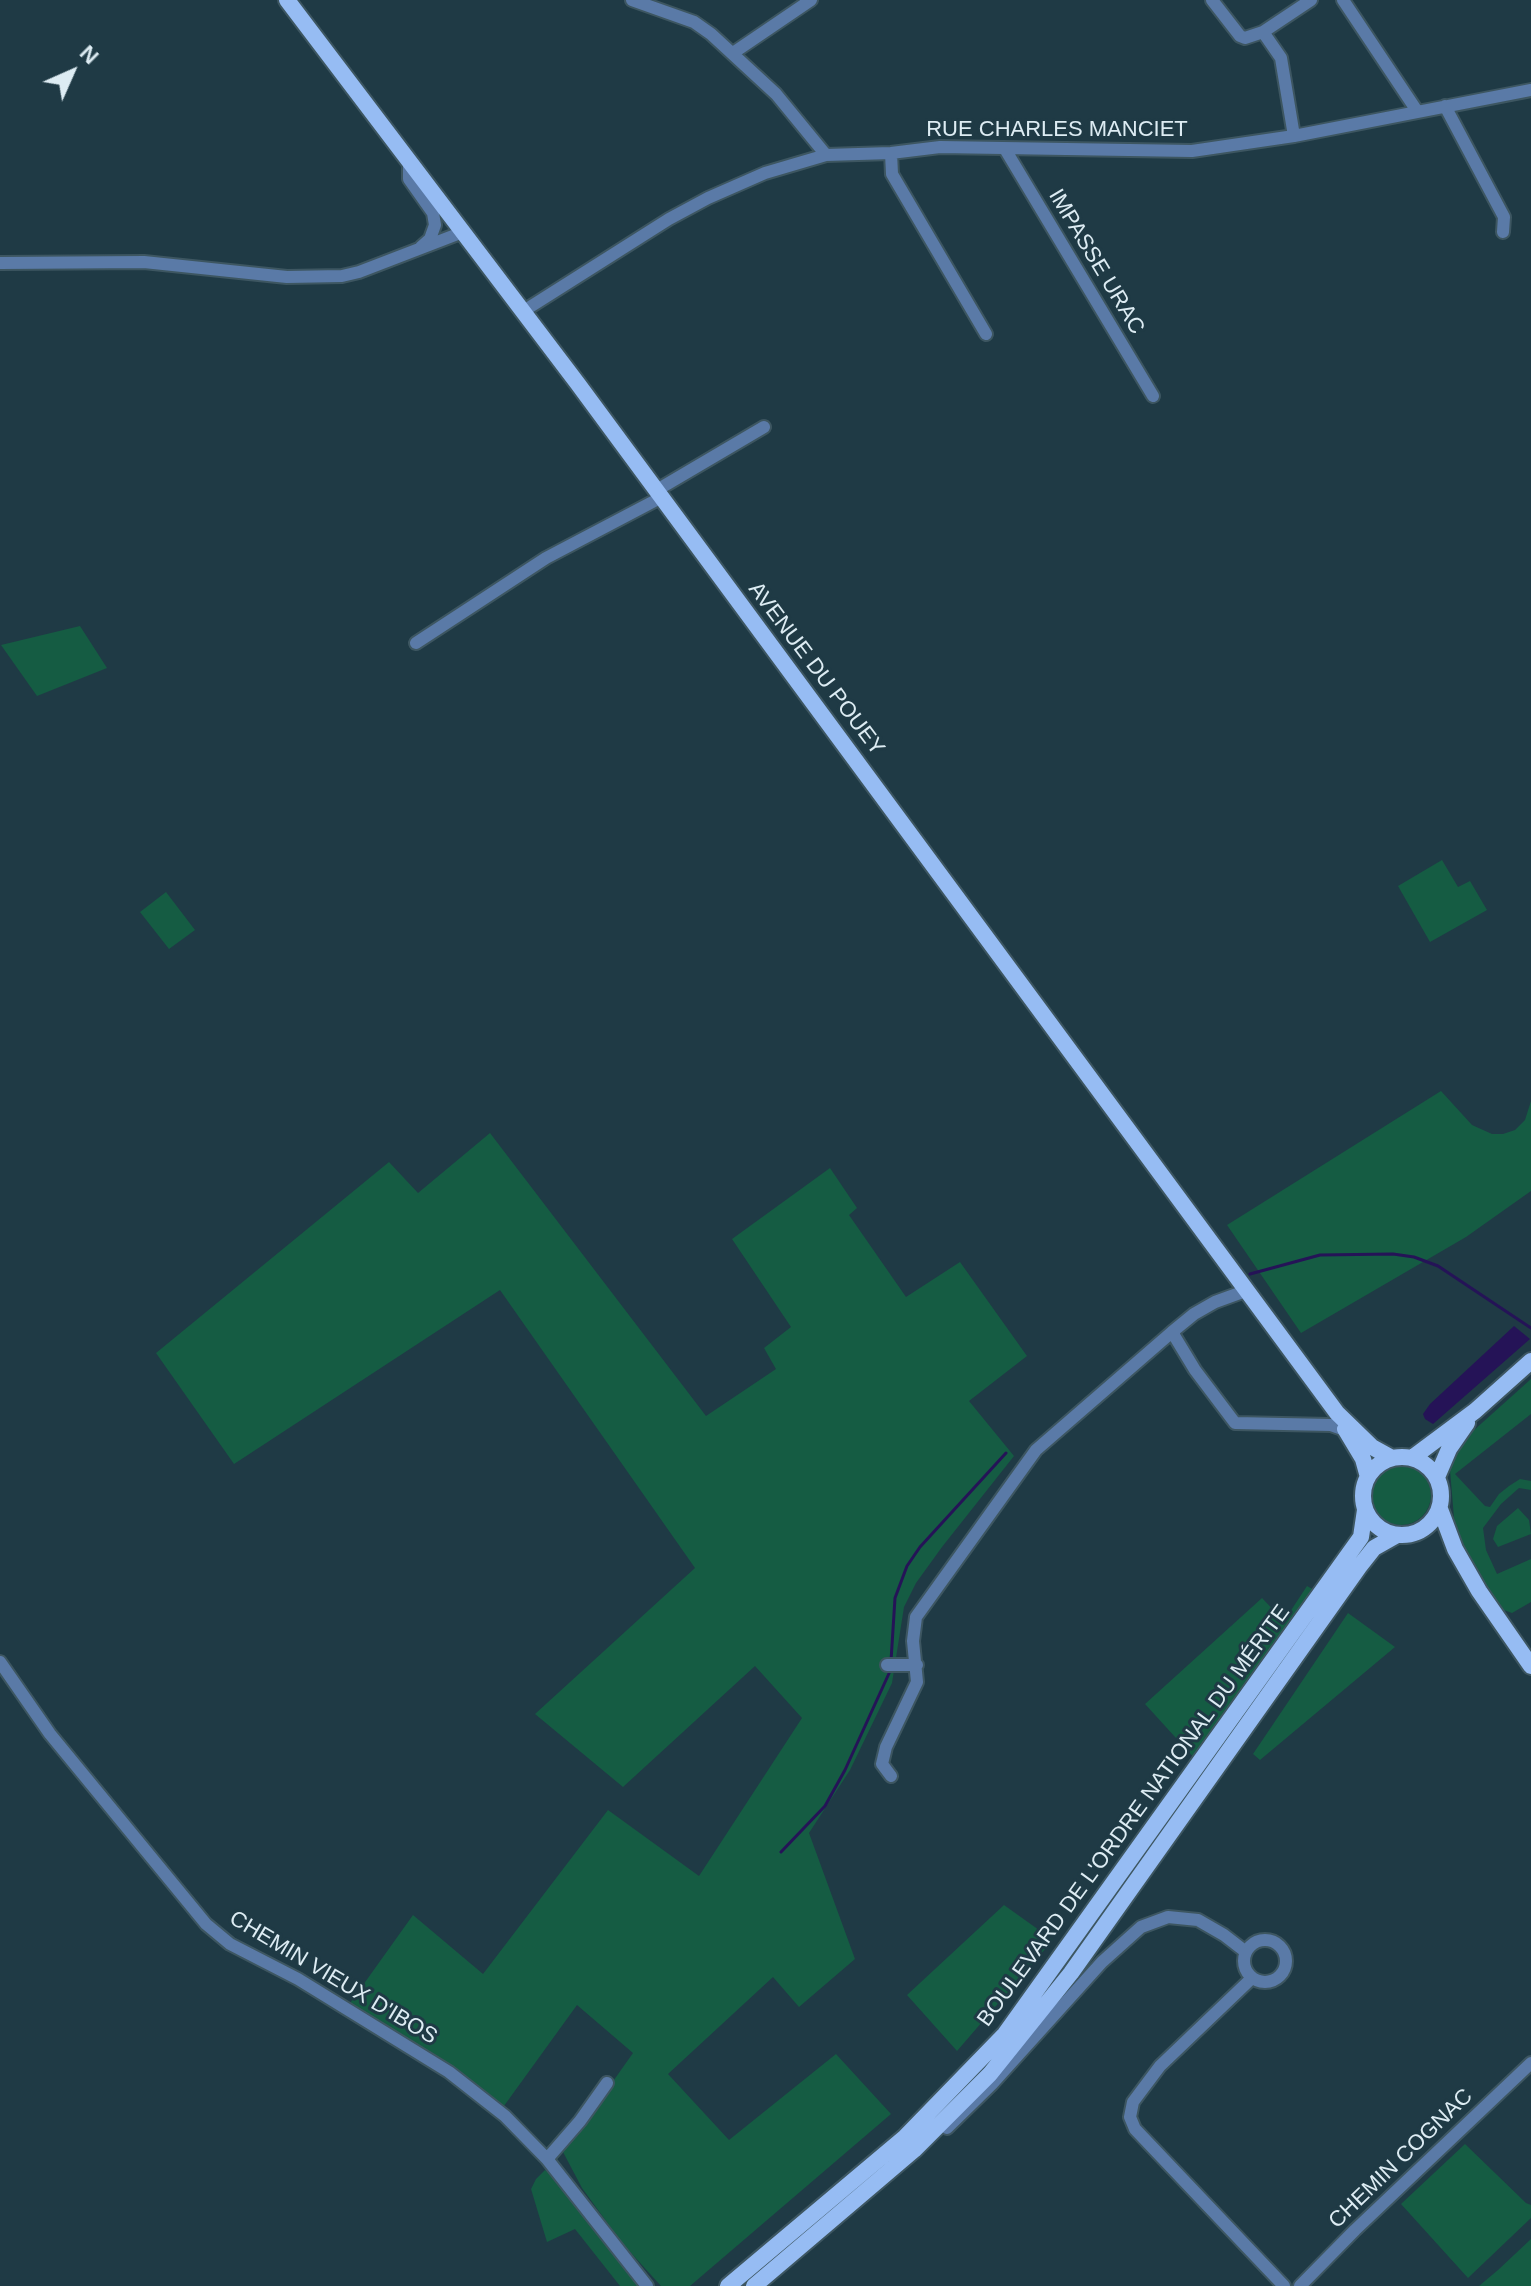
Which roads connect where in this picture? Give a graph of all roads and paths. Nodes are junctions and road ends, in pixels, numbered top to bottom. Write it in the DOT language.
graph roads {
  1 [pos="287,0"];
  2 [pos="632,0"];
  3 [pos="811,0"];
  4 [pos="1212,0"];
  5 [pos="1343,0"];
  6 [pos="1309,1"];
  7 [pos="1263,32"];
  8 [pos="733,53"];
  9 [pos="1531,90"];
  10 [pos="1445,106"];
  11 [pos="1417,111"];
  12 [pos="1294,136"];
  13 [pos="1005,149"];
  14 [pos="891,153"];
  15 [pos="826,155"];
  16 [pos="409,162"];
  17 [pos="463,232"];
  18 [pos="1503,232"];
  19 [pos="419,249"];
  20 [pos="0,263"];
  21 [pos="522,312"];
  22 [pos="986,334"];
  23 [pos="1153,396"];
  24 [pos="764,427"];
  25 [pos="659,494"];
  26 [pos="416,643"];
  27 [pos="1248,1290"];
  28 [pos="1172,1332"];
  29 [pos="1531,1361"];
  30 [pos="1475,1411"];
  31 [pos="1337,1413"];
  32 [pos="1345,1430"];
  33 [pos="1392,1458"];
  34 [pos="1412,1458"];
  35 [pos="1368,1477"];
  36 [pos="1437,1477"];
  37 [pos="1440,1509"];
  38 [pos="1365,1510"];
  39 [pos="1421,1531"];
  40 [pos="1397,1535"];
  41 [pos="1455,1549"];
  42 [pos="0,1662"];
  43 [pos="890,1665"];
  44 [pos="917,1665"];
  45 [pos="1531,1666"];
  46 [pos="891,1776"];
  47 [pos="1246,1952"];
  48 [pos="1252,1978"];
  49 [pos="1531,2063"];
  50 [pos="607,2083"];
  51 [pos="914,2150"];
  52 [pos="547,2159"];
  53 [pos="647,2286"];
  54 [pos="728,2286"];
  55 [pos="754,2286"];
  56 [pos="1284,2286"];
  57 [pos="1300,2286"];
  1 -- 16 [label="main road, AVENUE DU POUEY"];
  2 -- 8 [label="street"];
  3 -- 8 [label="street"];
  4 -- 7 [label="street"];
  5 -- 11 [label="street"];
  6 -- 7 [label="street"];
  7 -- 12 [label="street"];
  8 -- 15 [label="street"];
  9 -- 10 [label="street, RUE CHARLES MANCIET"];
  10 -- 11 [label="street, RUE CHARLES MANCIET"];
  10 -- 18 [label="street"];
  11 -- 12 [label="street, RUE CHARLES MANCIET"];
  12 -- 13 [label="street, RUE CHARLES MANCIET"];
  13 -- 14 [label="street, RUE CHARLES MANCIET"];
  13 -- 23 [label="street, IMPASSE URAC"];
  14 -- 15 [label="street, RUE CHARLES MANCIET"];
  14 -- 22 [label="street"];
  15 -- 21 [label="street, RUE CHARLES MANCIET"];
  16 -- 17 [label="main road, AVENUE DU POUEY"];
  16 -- 19 [label="street"];
  17 -- 19 [label="street"];
  17 -- 21 [label="main road, AVENUE DU POUEY"];
  19 -- 20 [label="street"];
  21 -- 25 [label="main road, AVENUE DU POUEY"];
  24 -- 25 [label="street"];
  25 -- 26 [label="street"];
  25 -- 27 [label="main road, AVENUE DU POUEY"];
  27 -- 28 [label="street"];
  27 -- 31 [label="main road, AVENUE DU POUEY"];
  28 -- 32 [label="street"];
  28 -- 44 [label="street"];
  29 -- 30 [label="main road"];
  30 -- 34 [label="main road"];
  30 -- 36 [label="main road"];
  31 -- 32 [label="main road"];
  31 -- 33 [label="main road"];
  32 -- 35 [label="main road"];
  33 -- 34 [label="main road"];
  33 -- 35 [label="main road"];
  34 -- 36 [label="main road"];
  35 -- 38 [label="main road"];
  36 -- 37 [label="main road"];
  37 -- 39 [label="main road"];
  37 -- 41 [label="main road"];
  38 -- 40 [label="main road"];
  38 -- 54 [label="main road, BOULEVARD DE L'ORDRE NATIONAL DU MÉRITE"];
  39 -- 40 [label="main road"];
  39 -- 41 [label="main road"];
  40 -- 51 [label="main road, BOULEVARD DE L'ORDRE NATIONAL DU MÉRITE"];
  41 -- 45 [label="main road"];
  42 -- 52 [label="street, CHEMIN VIEUX D'IBOS"];
  43 -- 44 [label="street"];
  44 -- 46 [label="street"];
  47 -- 48 [label="street"];
  47 -- 48 [label="street"];
  47 -- 51 [label="street"];
  48 -- 56 [label="street"];
  49 -- 57 [label="street, CHEMIN COGNAC"];
  50 -- 52 [label="street"];
  51 -- 55 [label="main road, BOULEVARD DE L'ORDRE NATIONAL DU MÉRITE"];
  52 -- 53 [label="street, CHEMIN VIEUX D'IBOS"];
}
